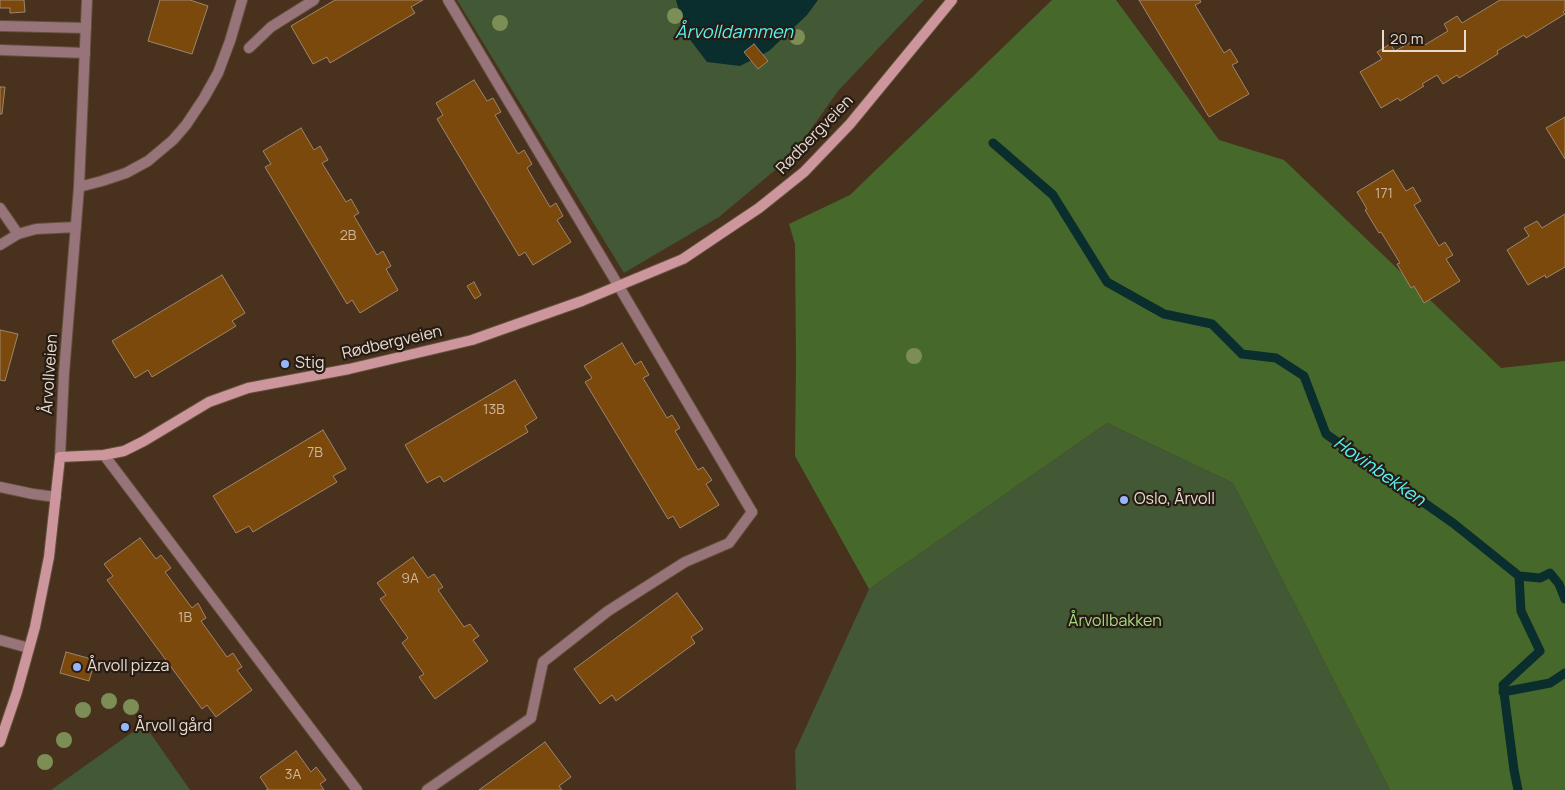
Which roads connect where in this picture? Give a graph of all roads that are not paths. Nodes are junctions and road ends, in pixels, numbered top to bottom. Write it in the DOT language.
graph roads {
  1 [pos="86,0"];
  2 [pos="242,0"];
  3 [pos="314,0"];
  4 [pos="448,0"];
  5 [pos="952,0"];
  6 [pos="0,26"];
  7 [pos="86,28"];
  8 [pos="249,48"];
  9 [pos="0,50"];
  10 [pos="85,53"];
  11 [pos="78,187"];
  12 [pos="0,208"];
  13 [pos="76,227"];
  14 [pos="18,234"];
  15 [pos="0,245"];
  16 [pos="618,285"];
  17 [pos="104,455"];
  18 [pos="60,458"];
  19 [pos="0,487"];
  20 [pos="56,497"];
  21 [pos="0,640"];
  22 [pos="29,648"];
  23 [pos="0,742"];
  24 [pos="358,790"];
  25 [pos="427,790"];
  1 -- 7 [label="street, Årvollveien"];
  2 -- 11 [label="street"];
  3 -- 8 [label="street"];
  4 -- 16 [label="street"];
  5 -- 16 [label="street, Rødbergveien"];
  6 -- 7 [label="street"];
  7 -- 10 [label="street, Årvollveien"];
  9 -- 10 [label="street"];
  10 -- 11 [label="street, Årvollveien"];
  11 -- 13 [label="street, Årvollveien"];
  12 -- 14 [label="street"];
  13 -- 14 [label="street"];
  13 -- 18 [label="street, Årvollveien"];
  14 -- 15 [label="street"];
  16 -- 17 [label="street, Rødbergveien"];
  16 -- 25 [label="street"];
  17 -- 18 [label="street, Rødbergveien"];
  17 -- 24 [label="street"];
  18 -- 20 [label="street, Årvollveien"];
  19 -- 20 [label="street"];
  20 -- 22 [label="street, Årvollveien"];
  21 -- 22 [label="street"];
  22 -- 23 [label="street, Årvollveien"];
}
